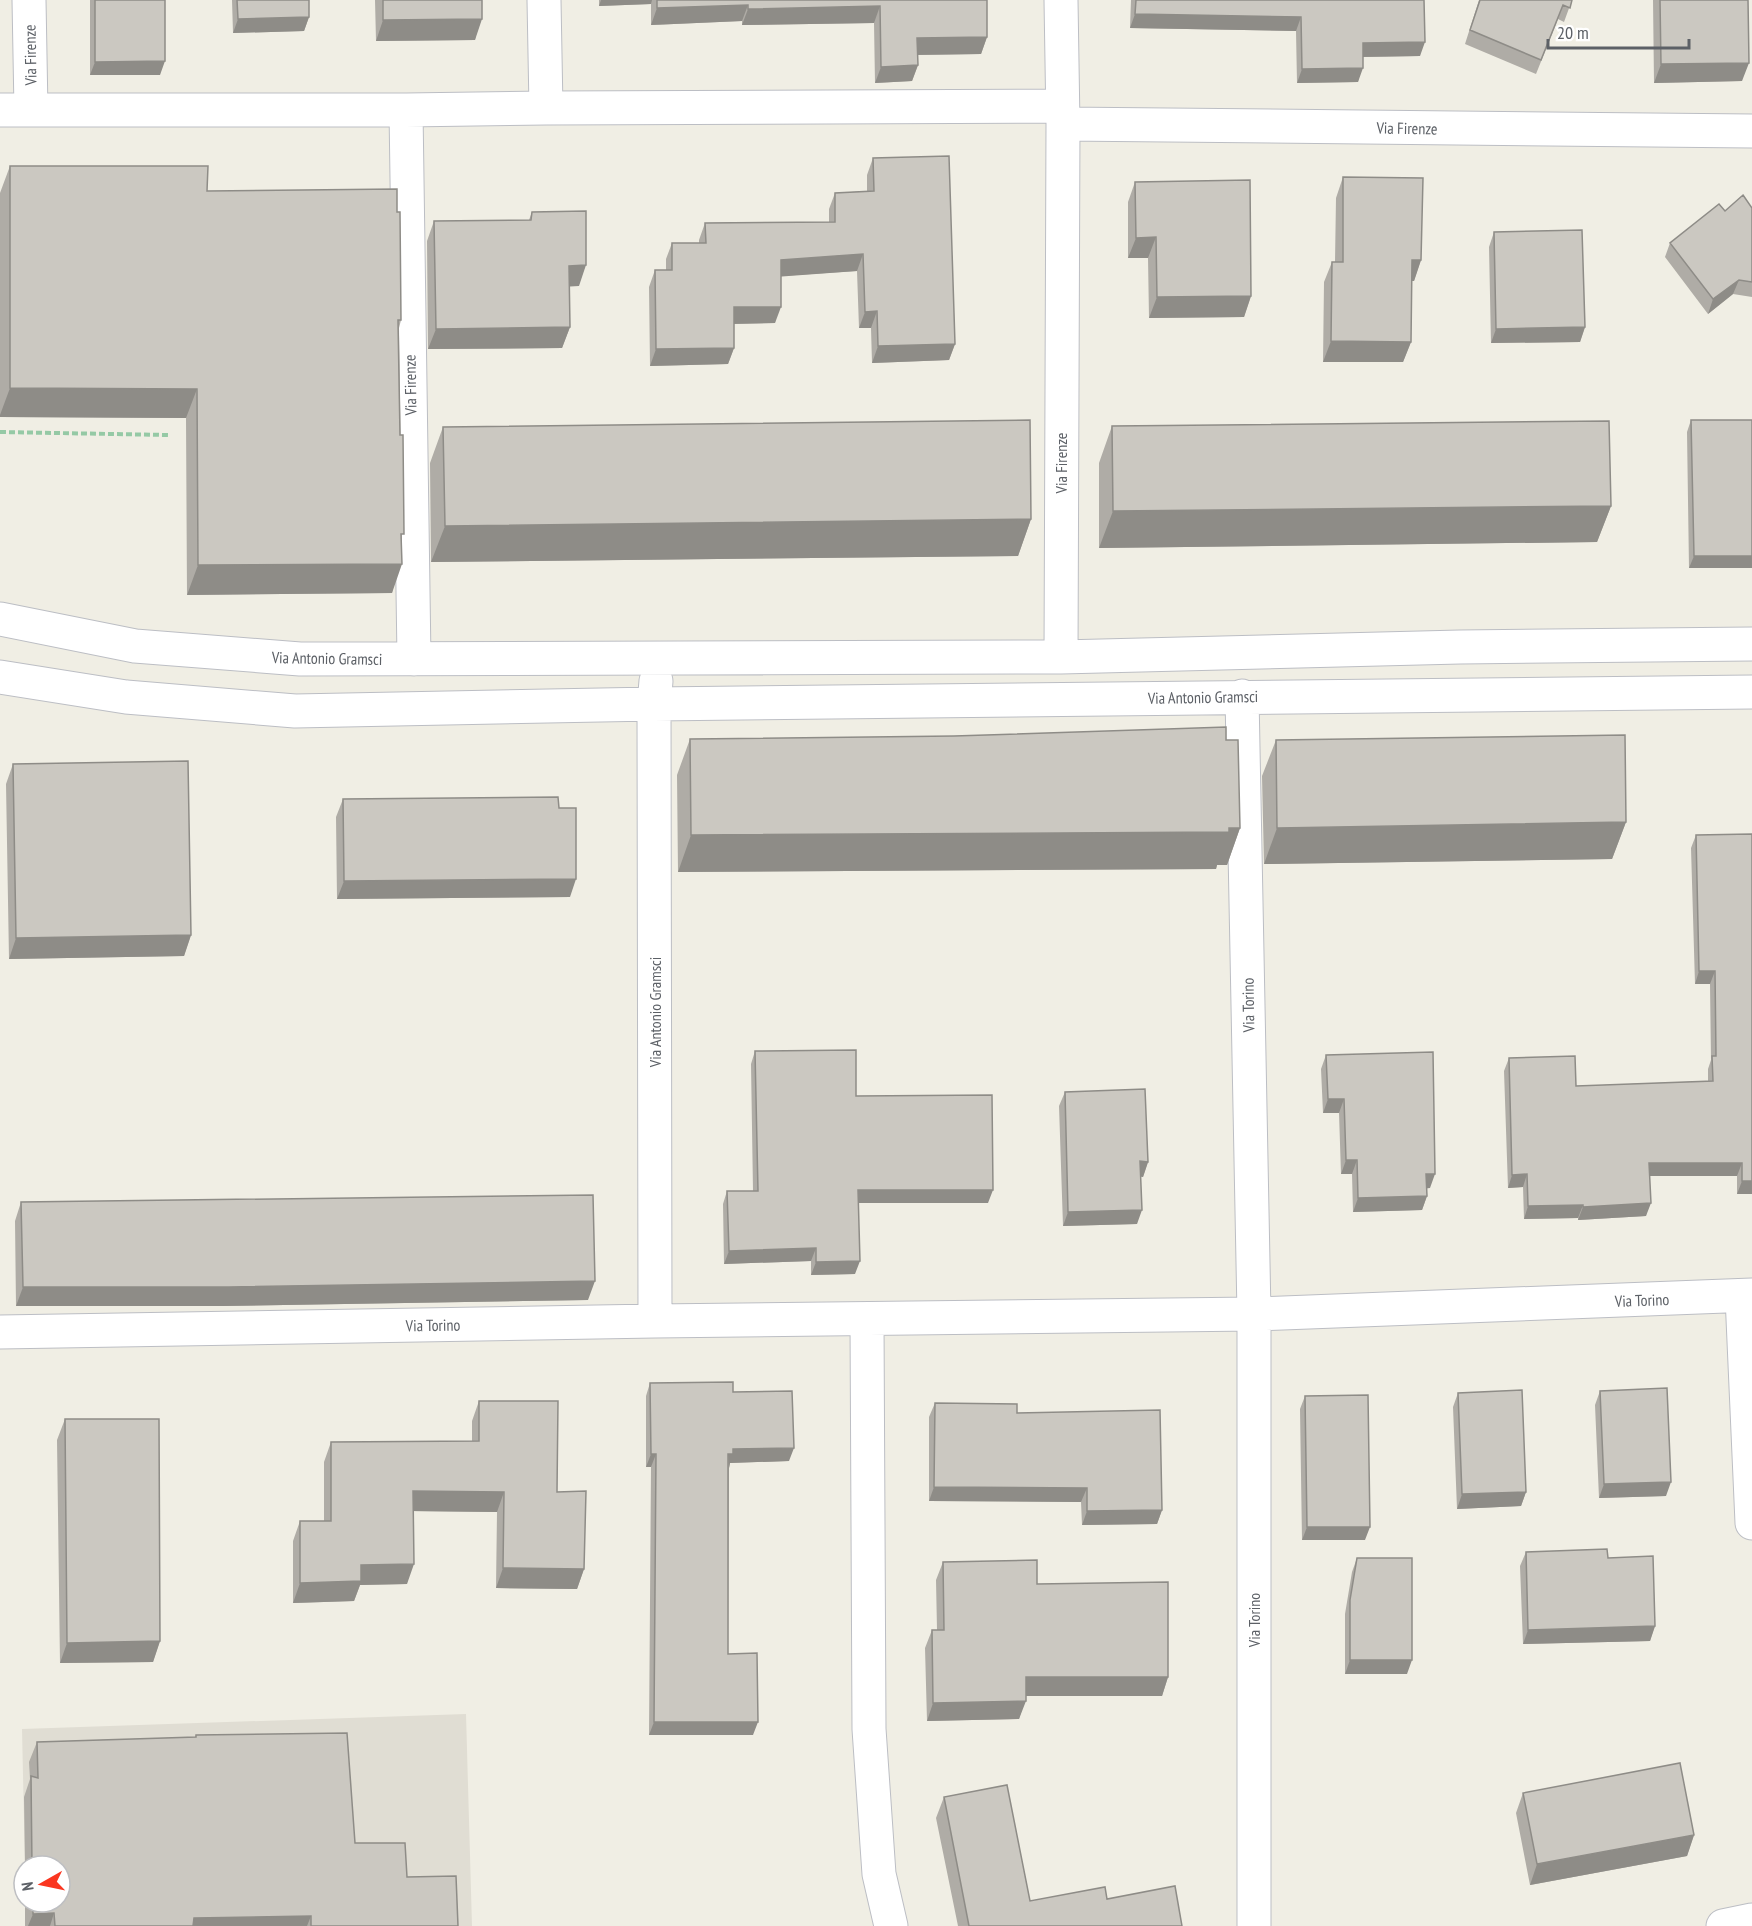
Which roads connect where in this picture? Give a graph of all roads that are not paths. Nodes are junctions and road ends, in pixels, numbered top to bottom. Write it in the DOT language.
graph roads {
  1 [pos="29,0"];
  2 [pos="544,0"];
  3 [pos="1061,0"];
  4 [pos="546,108"];
  5 [pos="16,110"];
  6 [pos="406,111"];
  7 [pos="1062,115"];
  8 [pos="1752,131"];
  9 [pos="0,619"];
  10 [pos="1752,644"];
  11 [pos="1061,657"];
  12 [pos="658,658"];
  13 [pos="414,659"];
  14 [pos="0,677"];
  15 [pos="1752,692"];
  16 [pos="1242,696"];
  17 [pos="654,704"];
  18 [pos="1747,1296"];
  19 [pos="1254,1314"];
  20 [pos="867,1320"];
  21 [pos="655,1321"];
  22 [pos="0,1332"];
  23 [pos="1752,1524"];
  24 [pos="1752,1920"];
  25 [pos="891,1926"];
  26 [pos="1254,1926"];
  27 [pos="1723,1926"];
  1 -- 5 [label="street, Via Firenze"];
  2 -- 4 [label="street"];
  3 -- 7 [label="street, Via Firenze"];
  4 -- 6 [label="street, Via Firenze"];
  4 -- 7 [label="street, Via Firenze"];
  5 -- 6 [label="street, Via Firenze"];
  6 -- 13 [label="street, Via Firenze"];
  7 -- 8 [label="street, Via Firenze"];
  7 -- 11 [label="street, Via Firenze"];
  9 -- 13 [label="street, Via Antonio Gramsci"];
  10 -- 11 [label="street, Via Antonio Gramsci"];
  11 -- 12 [label="street, Via Antonio Gramsci"];
  12 -- 13 [label="street, Via Antonio Gramsci"];
  12 -- 17 [label="street, Via Antonio Gramsci"];
  14 -- 17 [label="street, Via Antonio Gramsci"];
  15 -- 16 [label="street, Via Antonio Gramsci"];
  16 -- 17 [label="street, Via Antonio Gramsci"];
  16 -- 19 [label="street, Via Torino"];
  17 -- 21 [label="street, Via Antonio Gramsci"];
  18 -- 19 [label="street, Via Torino"];
  18 -- 23 [label="street, Via Torino"];
  19 -- 20 [label="street, Via Torino"];
  19 -- 26 [label="street, Via Torino"];
  20 -- 21 [label="street, Via Torino"];
  20 -- 25 [label="street"];
  21 -- 22 [label="street, Via Torino"];
  24 -- 27 [label="street"];
}
